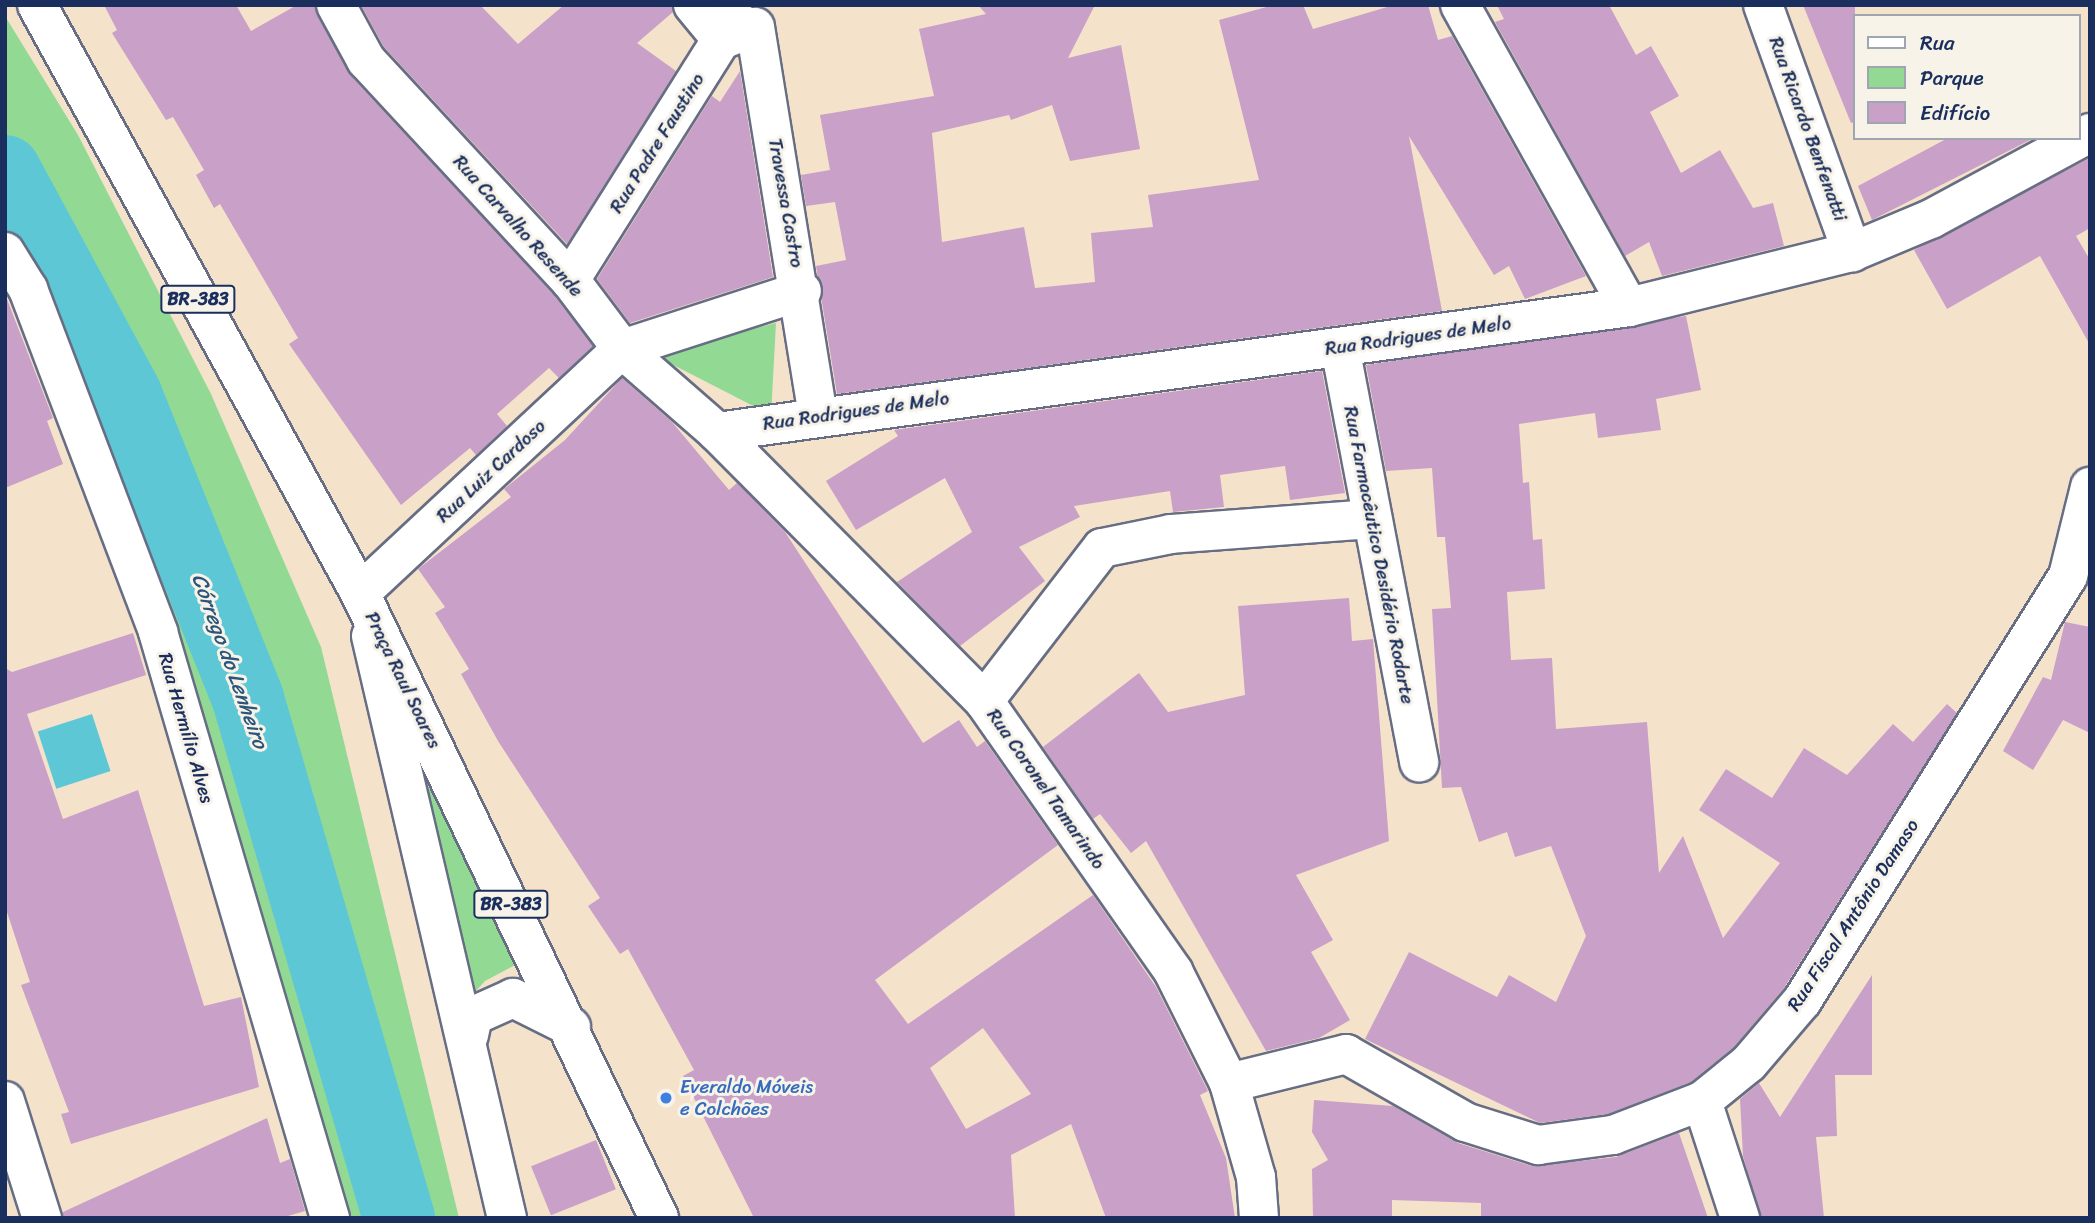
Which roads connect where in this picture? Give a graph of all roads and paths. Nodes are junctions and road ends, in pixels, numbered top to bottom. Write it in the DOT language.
graph roads {
  1 [pos="37,5"];
  2 [pos="336,5"];
  3 [pos="692,5"];
  4 [pos="743,5"];
  5 [pos="1460,5"];
  6 [pos="1763,5"];
  7 [pos="722,40"];
  8 [pos="2077,140"];
  9 [pos="5,252"];
  10 [pos="1852,252"];
  11 [pos="570,280"];
  12 [pos="802,291"];
  13 [pos="1629,307"];
  14 [pos="1340,347"];
  15 [pos="622,349"];
  16 [pos="818,415"];
  17 [pos="717,432"];
  18 [pos="2090,486"];
  19 [pos="1372,519"];
  20 [pos="360,593"];
  21 [pos="984,701"];
  22 [pos="1419,763"];
  23 [pos="571,1027"];
  24 [pos="469,1035"];
  25 [pos="1229,1083"];
  26 [pos="5,1101"];
  27 [pos="1702,1101"];
  28 [pos="42,1218"];
  29 [pos="330,1218"];
  30 [pos="507,1218"];
  31 [pos="659,1218"];
  32 [pos="1259,1218"];
  33 [pos="1740,1218"];
  1 -- 20 [label="main road, BR-383"];
  2 -- 11 [label="main road, Rua Carvalho Resende"];
  3 -- 7 [label="main road"];
  4 -- 7 [label="main road, Rua Padre Faustino"];
  5 -- 13 [label="main road"];
  6 -- 10 [label="main road, Rua Ricardo Benfenatti"];
  7 -- 11 [label="main road, Rua Padre Faustino"];
  7 -- 12 [label="main road, Travessa Castro"];
  8 -- 10 [label="main road, Rua Rodrigues de Melo"];
  9 -- 29 [label="main road, Rua Hermílio Alves"];
  10 -- 13 [label="main road, Rua Rodrigues de Melo"];
  11 -- 15 [label="main road, Rua Carvalho Resende"];
  12 -- 15 [label="main road"];
  12 -- 16 [label="main road, Travessa Castro"];
  13 -- 14 [label="main road, Rua Rodrigues de Melo"];
  14 -- 16 [label="main road, Rua Rodrigues de Melo"];
  14 -- 19 [label="main road, Rua Farmacêutico Desidério Rodarte"];
  15 -- 17 [label="main road, Rua Carvalho Resende"];
  15 -- 20 [label="main road, Rua Luiz Cardoso"];
  16 -- 17 [label="main road, Rua Rodrigues de Melo"];
  17 -- 21 [label="main road, Rua Coronel Tamarindo"];
  18 -- 27 [label="main road, Rua Fiscal Antônio Damaso"];
  19 -- 21 [label="main road"];
  19 -- 22 [label="main road, Rua Farmacêutico Desidério Rodarte"];
  20 -- 23 [label="main road, Praça Raul Soares / BR-383"];
  20 -- 24 [label="main road, Praça Raul Soares"];
  21 -- 25 [label="main road, Rua Coronel Tamarindo"];
  23 -- 24 [label="main road"];
  23 -- 31 [label="main road, Praça Raul Soares / BR-383"];
  24 -- 30 [label="main road, Praça Raul Soares"];
  25 -- 27 [label="main road, Rua Fiscal Antônio Damaso"];
  25 -- 32 [label="main road, Rua Coronel Tamarindo"];
  26 -- 28 [label="main road"];
  27 -- 33 [label="main road"];
}
